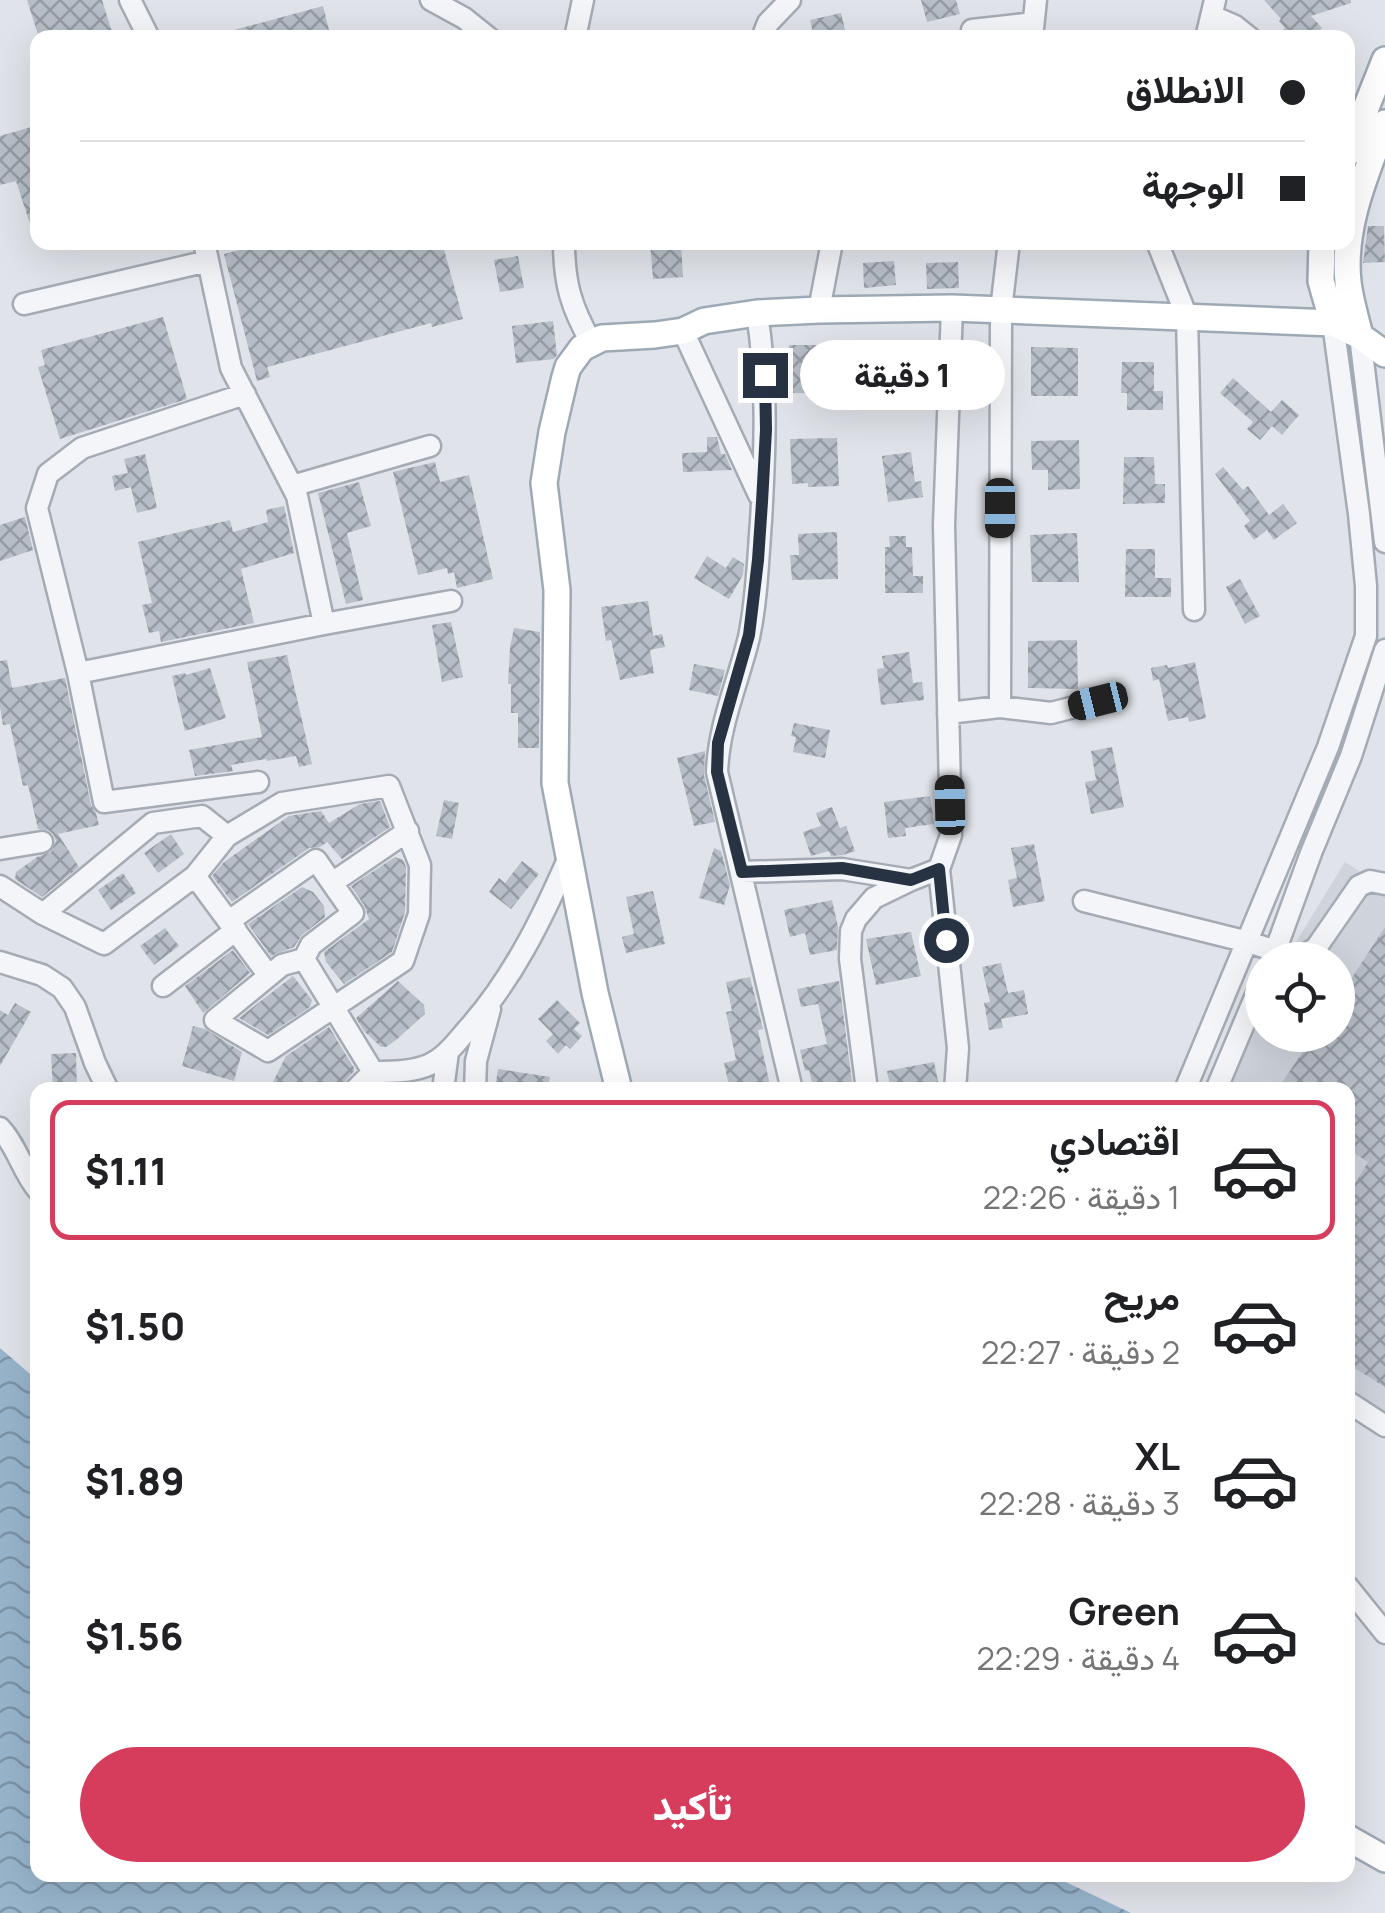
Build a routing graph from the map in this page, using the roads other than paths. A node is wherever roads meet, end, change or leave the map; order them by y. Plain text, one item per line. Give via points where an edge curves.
1 (130, 0) edge
2 (431, 0) edge
3 (584, 0) edge
4 (790, 0) edge
5 (1036, 0) edge
6 (1214, 8) edge
7 (145, 30) edge
8 (479, 30) edge
9 (577, 30) edge
10 (765, 30) edge
11 (972, 30) dead end
12 (1032, 30) edge
13 (1240, 30) edge
14 (1385, 60) edge
15 (1385, 123) edge
16 (1355, 135) edge
17 (1355, 210) edge
18 (564, 250) edge
19 (830, 250) edge
20 (1008, 250) edge
21 (1160, 250) edge
22 (1322, 250) edge
23 (1349, 250) edge
24 (206, 252) edge
25 (24, 304) dead end
26 (952, 308) junction
27 (819, 310) junction
28 (1001, 310) junction
29 (757, 313) junction
30 (1187, 317) junction
31 (1332, 323) junction
32 (683, 331) junction
33 (1360, 336) junction
34 (591, 342) junction
35 (1385, 354) edge
36 (244, 394) junction
37 (430, 446) dead end
38 (292, 486) junction
39 (762, 502) junction
40 (1385, 542) edge
41 (451, 601) dead end
42 (1194, 610) dead end
43 (324, 624) junction
44 (1385, 650) edge
45 (78, 674) junction
46 (1098, 701) dead end
47 (1000, 707) junction
48 (948, 713) junction
49 (258, 782) dead end
50 (408, 831) junction
51 (227, 836) junction
52 (42, 842) dead end
53 (0, 849) edge
54 (569, 857) junction
55 (939, 869) junction
56 (742, 872) junction
57 (195, 876) junction
58 (1382, 878) edge
59 (911, 880) junction
60 (332, 883) junction
61 (0, 886) edge
62 (1084, 901) dead end
63 (43, 914) junction
64 (233, 925) junction
65 (1248, 942) joint
66 (1279, 942) edge
67 (1320, 942) edge
68 (1245, 949) edge
69 (304, 959) junction
70 (0, 962) edge
71 (269, 976) junction
72 (163, 986) dead end
73 (492, 1003) junction
74 (334, 1006) junction
75 (1216, 1017) junction
76 (1245, 1022) edge
77 (1243, 1027) junction
78 (448, 1052) junction
79 (373, 1072) junction
80 (104, 1082) edge
81 (363, 1082) edge
82 (444, 1082) edge
83 (475, 1082) edge
84 (617, 1082) edge
85 (790, 1082) edge
86 (866, 1082) edge
87 (956, 1082) edge
88 (1188, 1082) edge
89 (1219, 1082) edge
90 (0, 1128) edge
91 (30, 1180) edge
92 (1355, 1407) edge
93 (1385, 1426) edge
94 (1355, 1595) edge
95 (1385, 1633) edge
96 (1355, 1842) edge
97 (1385, 1859) edge

1 - 7 street
2 - 8 street
3 - 9 street
4 - 10 street
5 - 12 street
6 - 13 street
11 - 12 street
14 - 16 main road
15 - 17 main road
18 - 34 street via 570,300
19 - 27 street
20 - 28 street
21 - 30 street
22 - 31 main road via 1321,281
23 - 33 main road
24 - 25 street
24 - 36 street via 231,368
26 - 27 main road
26 - 28 main road
26 - 48 street via 944,526
27 - 29 main road
28 - 30 main road
28 - 47 street
29 - 32 main road via 704,320
29 - 39 street via 766,402
30 - 31 main road
30 - 42 street
31 - 33 main road
31 - 65 street via 1359,514 1366,636
32 - 34 main road
32 - 39 street
33 - 35 main road
33 - 40 street
34 - 54 main road via 568,366 544,483 556,590 555,783
36 - 38 street
36 - 45 street via 82,448 48,474 38,508
37 - 38 street
38 - 43 street
39 - 56 street via 749,635 718,743 717,772
41 - 43 street
43 - 45 street
44 - 66 street
45 - 49 street via 104,802
46 - 47 street via 1051,713
47 - 48 street
48 - 55 street via 951,835
50 - 51 street via 388,786 282,803
50 - 60 street
50 - 74 street via 420,865 419,914 403,961
51 - 57 street
51 - 63 street via 202,816 152,823
52 - 53 street
54 - 73 street via 542,919
54 - 84 main road
55 - 59 street
55 - 87 street via 958,1048
56 - 59 street via 842,868
56 - 85 street
57 - 63 street via 104,944
57 - 64 street
58 - 67 street via 1355,890
59 - 86 street via 874,898 851,932
60 - 64 street via 316,860
60 - 69 street via 353,913 311,945
61 - 63 street
62 - 65 street
64 - 71 street
64 - 72 street
68 - 75 street
69 - 71 street
69 - 74 street
70 - 80 street via 62,988
71 - 74 street via 215,1020 268,1051
73 - 78 street
73 - 83 street
74 - 79 street
75 - 77 street
75 - 88 street
76 - 77 street
77 - 89 street
78 - 79 street via 428,1065
78 - 82 street
79 - 81 street
90 - 91 street
92 - 93 street
94 - 95 street
96 - 97 main road

